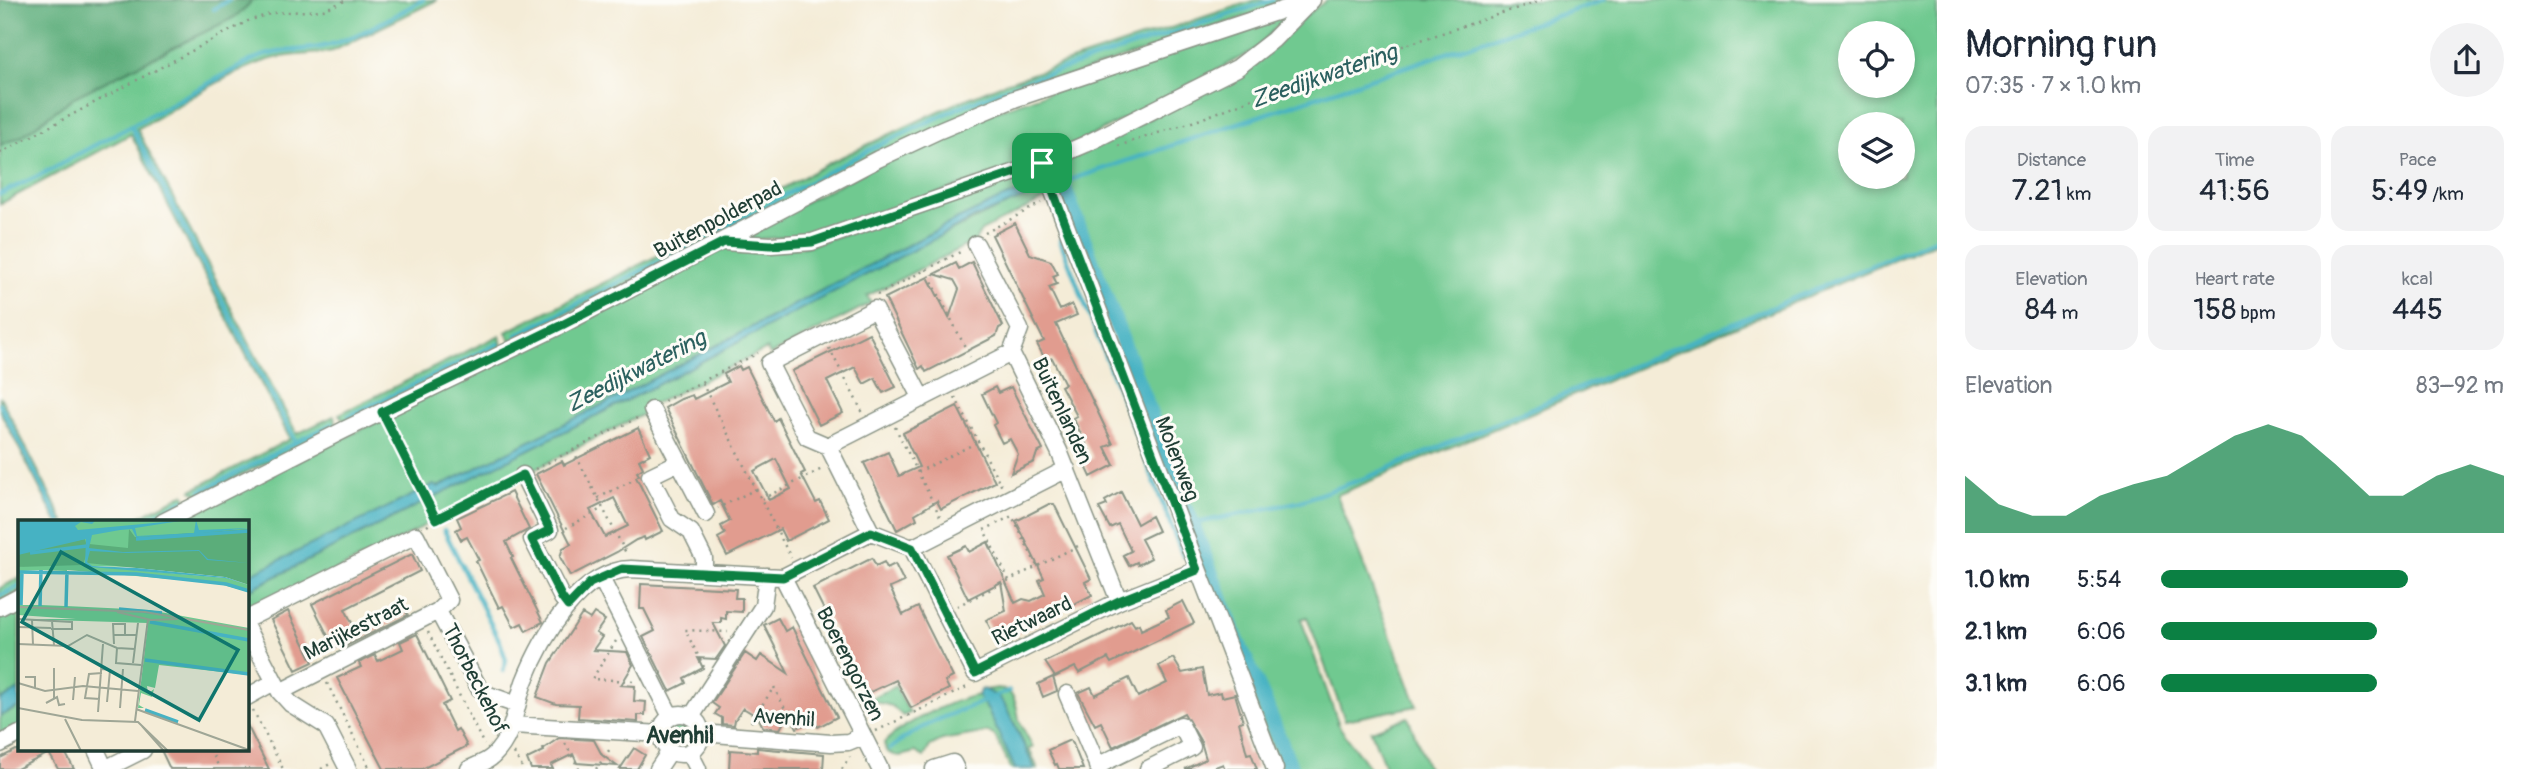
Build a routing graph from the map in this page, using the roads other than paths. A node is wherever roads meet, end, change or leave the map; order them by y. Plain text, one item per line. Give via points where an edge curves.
1 (1312, 0) edge
2 (1042, 163) junction
3 (724, 242) junction
4 (975, 244) road end
5 (1011, 353) junction
6 (922, 399) junction
7 (652, 410) road end
8 (828, 446) junction
9 (679, 462) junction
10 (1067, 470) junction
11 (523, 475) road end
12 (706, 514) road end
13 (167, 520) edge
14 (871, 532) junction
15 (912, 548) junction
16 (1197, 570) junction
17 (704, 573) junction
18 (790, 574) junction
19 (766, 576) junction
20 (601, 578) junction
21 (18, 598) edge
22 (1119, 601) junction
23 (444, 606) junction
24 (568, 606) junction
25 (0, 607) edge
26 (248, 619) edge
27 (248, 630) edge
28 (277, 687) junction
29 (1066, 694) dead end
30 (250, 703) edge
31 (517, 705) junction
32 (671, 717) junction
33 (691, 717) junction
34 (513, 725) junction
35 (701, 733) junction
36 (661, 734) junction
37 (18, 735) edge
38 (863, 736) junction
39 (0, 744) edge
40 (670, 751) junction
41 (97, 752) edge
42 (139, 752) edge
43 (690, 753) junction
44 (495, 763) edge
45 (1098, 767) edge
46 (105, 769) edge
47 (348, 769) edge
48 (469, 769) edge
49 (658, 769) edge
50 (698, 769) edge
51 (880, 769) edge
52 (934, 769) edge
53 (956, 769) edge
54 (1148, 769) edge
55 (1275, 769) edge

1 - 2 street via 1237,68
1 - 3 street, Buitenpolderpad via 998,105 878,159
2 - 3 street via 812,242
2 - 16 street, Molenweg
3 - 13 street, Buitenpolderpad
4 - 5 street, Buitenlanden via 1020,329
5 - 6 street
5 - 10 street, Buitenlanden
6 - 8 street
6 - 8 street via 875,309 769,363 807,437
7 - 9 street
8 - 14 street
9 - 12 street
9 - 17 street via 650,476 672,519 691,532 704,558
10 - 15 street
10 - 22 street, Buitenlanden
11 - 24 street via 550,530 532,539
14 - 15 street
14 - 18 street
15 - 22 street, Rietwaard via 975,673
16 - 22 street, Rietwaard
16 - 55 street, Molenweg
17 - 19 street
17 - 20 street via 634,569 617,570
18 - 19 street
18 - 38 street, Boerengorzen
19 - 33 street via 763,606
20 - 24 street
20 - 32 street
21 - 25 street
23 - 26 street, Thorbeckehof via 416,535
23 - 28 street, Marijkestraat via 321,671
23 - 31 street, Thorbeckehof via 479,688
24 - 31 street via 537,654
27 - 28 street
28 - 30 street, Marijkestraat
28 - 47 street via 291,704 324,723
29 - 45 street
31 - 34 street
32 - 33 street
32 - 36 street
33 - 35 street
34 - 36 street
34 - 44 street
35 - 38 street, Avenhil via 840,743
35 - 43 street
36 - 40 street
37 - 39 street
38 - 51 street, Boerengorzen
40 - 43 street
40 - 49 street
41 - 46 street
42 - 46 street
43 - 50 street
44 - 48 street
45 - 54 street via 1181,725 1192,747
52 - 53 street via 953,763

